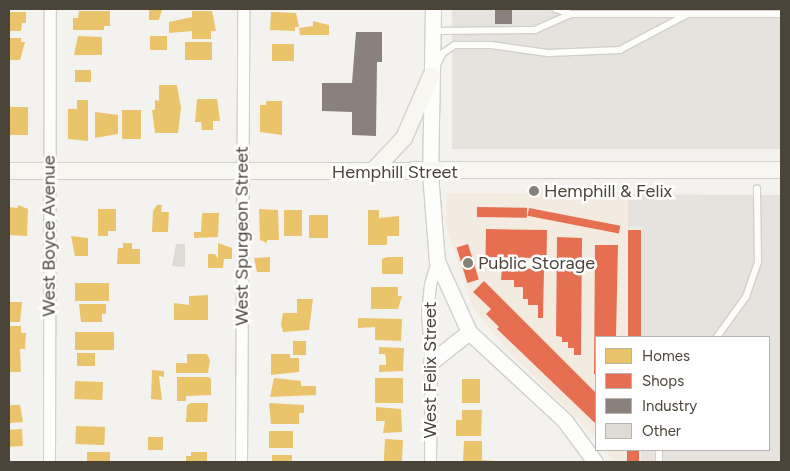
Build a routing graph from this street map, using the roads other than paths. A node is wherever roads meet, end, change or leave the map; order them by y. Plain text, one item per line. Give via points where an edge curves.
1 (50, 9) edge
2 (243, 9) edge
3 (432, 9) edge
4 (556, 9) edge
5 (571, 14) junction
6 (781, 14) edge
7 (686, 15) junction
8 (432, 31) junction
9 (431, 76) junction
10 (781, 170) edge
11 (9, 171) edge
12 (50, 171) junction
13 (243, 172) junction
14 (372, 172) junction
15 (430, 172) junction
16 (757, 188) dead end
17 (437, 261) junction
18 (468, 332) junction
19 (718, 336) edge
20 (431, 362) junction
21 (49, 462) edge
22 (241, 462) edge
23 (430, 462) edge
24 (595, 462) edge

1 - 12 street, West Boyce Avenue
2 - 13 street, West Spurgeon Street
3 - 8 street, West Felix Street
4 - 5 lane
5 - 7 lane
5 - 8 lane via 535,30
6 - 7 lane
7 - 9 lane via 620,50 549,53 491,45 454,45 443,53
8 - 9 street, West Felix Street
9 - 14 main road via 404,138
9 - 15 street, West Felix Street
10 - 15 main road, Hemphill Street
11 - 12 main road, Hemphill Street
12 - 13 main road, Hemphill Street
12 - 21 street, West Boyce Avenue
13 - 14 main road, Hemphill Street
13 - 22 street, West Spurgeon Street
14 - 15 main road, Hemphill Street
15 - 17 street, West Felix Street
16 - 19 lane via 758,262 746,297
17 - 18 street
17 - 20 street, West Felix Street via 430,284 427,314
18 - 20 street
18 - 24 street via 565,421
20 - 23 street, West Felix Street

